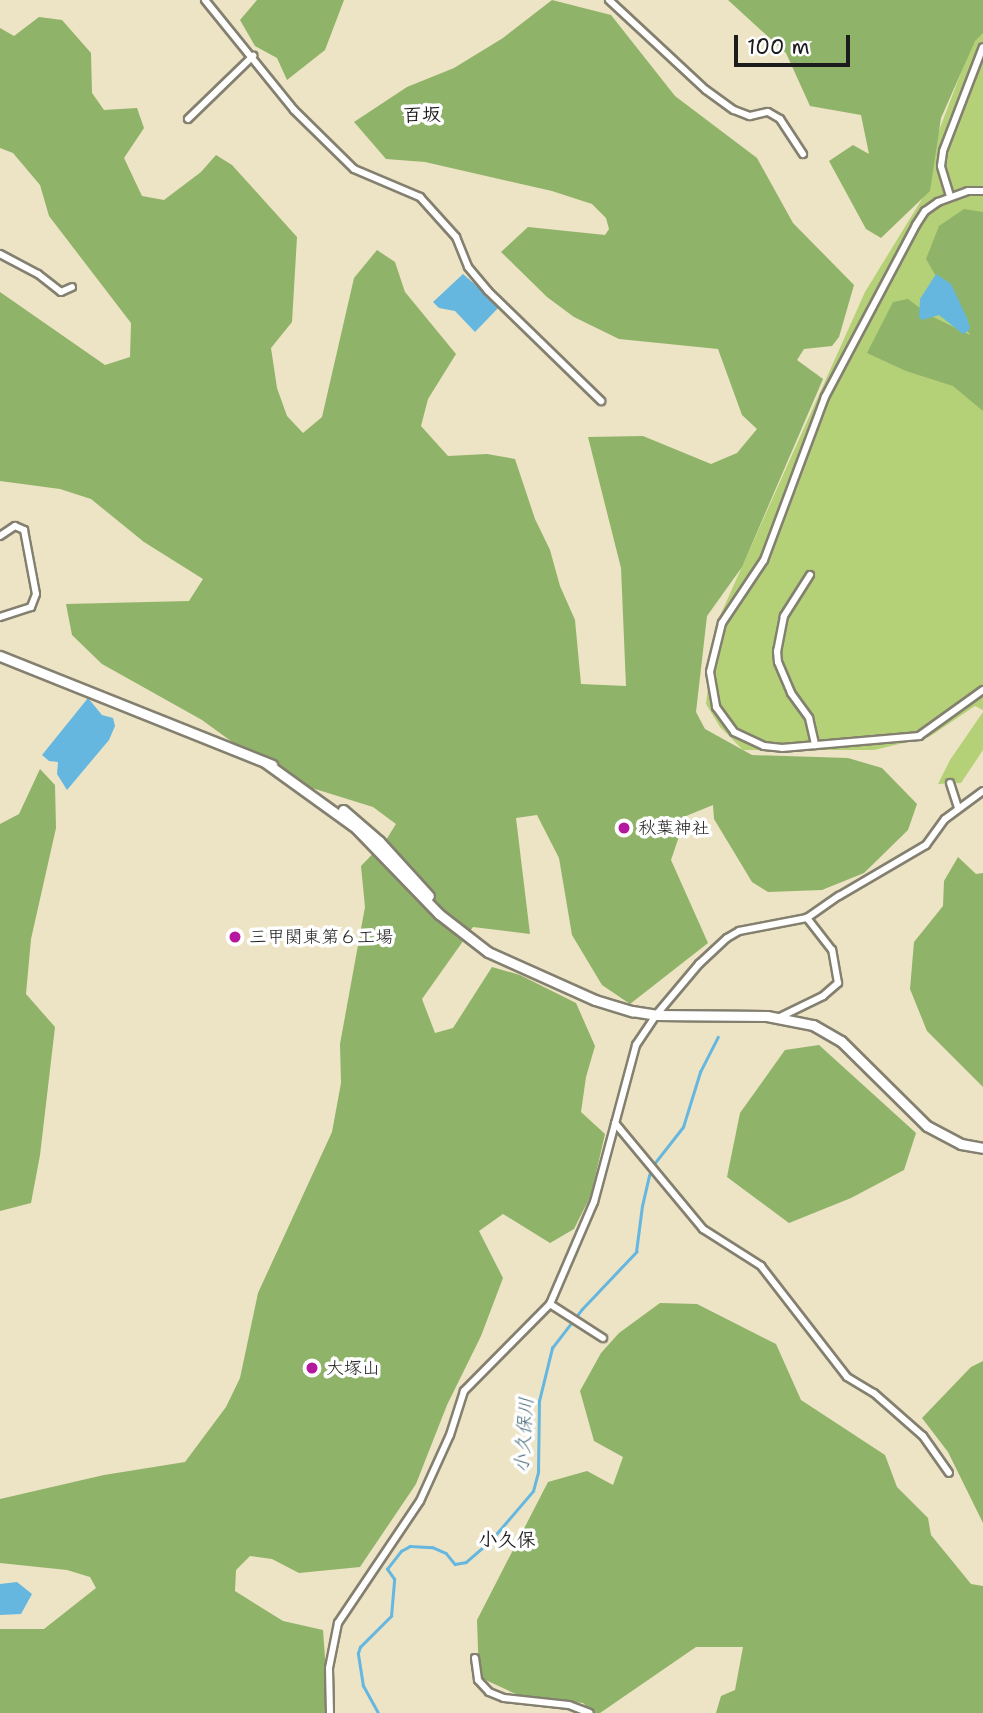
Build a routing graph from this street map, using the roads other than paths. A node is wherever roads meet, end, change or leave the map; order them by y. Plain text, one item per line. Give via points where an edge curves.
1 (205, 0) edge
2 (609, 0) edge
3 (983, 47) edge
4 (253, 56) junction
5 (188, 119) dead end
6 (803, 154) dead end
7 (983, 191) edge
8 (950, 196) junction
9 (0, 254) edge
10 (72, 287) dead end
11 (601, 401) dead end
12 (0, 536) edge
13 (810, 575) dead end
14 (0, 617) edge
15 (0, 656) edge
16 (983, 690) edge
17 (814, 745) junction
18 (950, 783) dead end
19 (983, 790) edge
20 (958, 808) junction
21 (807, 918) junction
22 (656, 1015) junction
23 (780, 1017) junction
24 (615, 1123) junction
25 (983, 1148) edge
26 (550, 1304) junction
27 (603, 1338) dead end
28 (949, 1473) dead end
29 (475, 1658) dead end
30 (330, 1713) edge
31 (590, 1713) edge

1 - 4 street
2 - 6 street via 734,110 750,116 768,112 780,119
3 - 8 street via 943,150 941,166
4 - 5 street
4 - 11 street via 294,110 354,169 420,197 456,237 468,267 488,291
7 - 8 street
8 - 17 street via 925,211 916,225 825,397 764,560 729,610 718,638 710,672 713,692 716,706 734,732 764,746
9 - 10 street via 61,292
12 - 14 street via 15,526 24,530 36,594 31,607
13 - 17 street via 784,616 777,651 792,693 809,718
15 - 22 street via 218,741 293,776 361,824 471,940 498,957 595,1000
16 - 17 street via 919,736
18 - 20 street
19 - 20 street
20 - 21 street via 926,845
21 - 22 street via 749,928 727,938
21 - 23 street via 832,950 838,983 823,996
22 - 23 street
22 - 24 street via 636,1045
23 - 25 street via 834,1036 927,1126 961,1144
24 - 26 street via 594,1202
24 - 28 street via 703,1228 761,1266 847,1377 874,1393 923,1436
26 - 27 street
26 - 30 street via 464,1391 420,1501 338,1623 329,1668
29 - 31 street via 478,1680 489,1692 504,1698 569,1705

